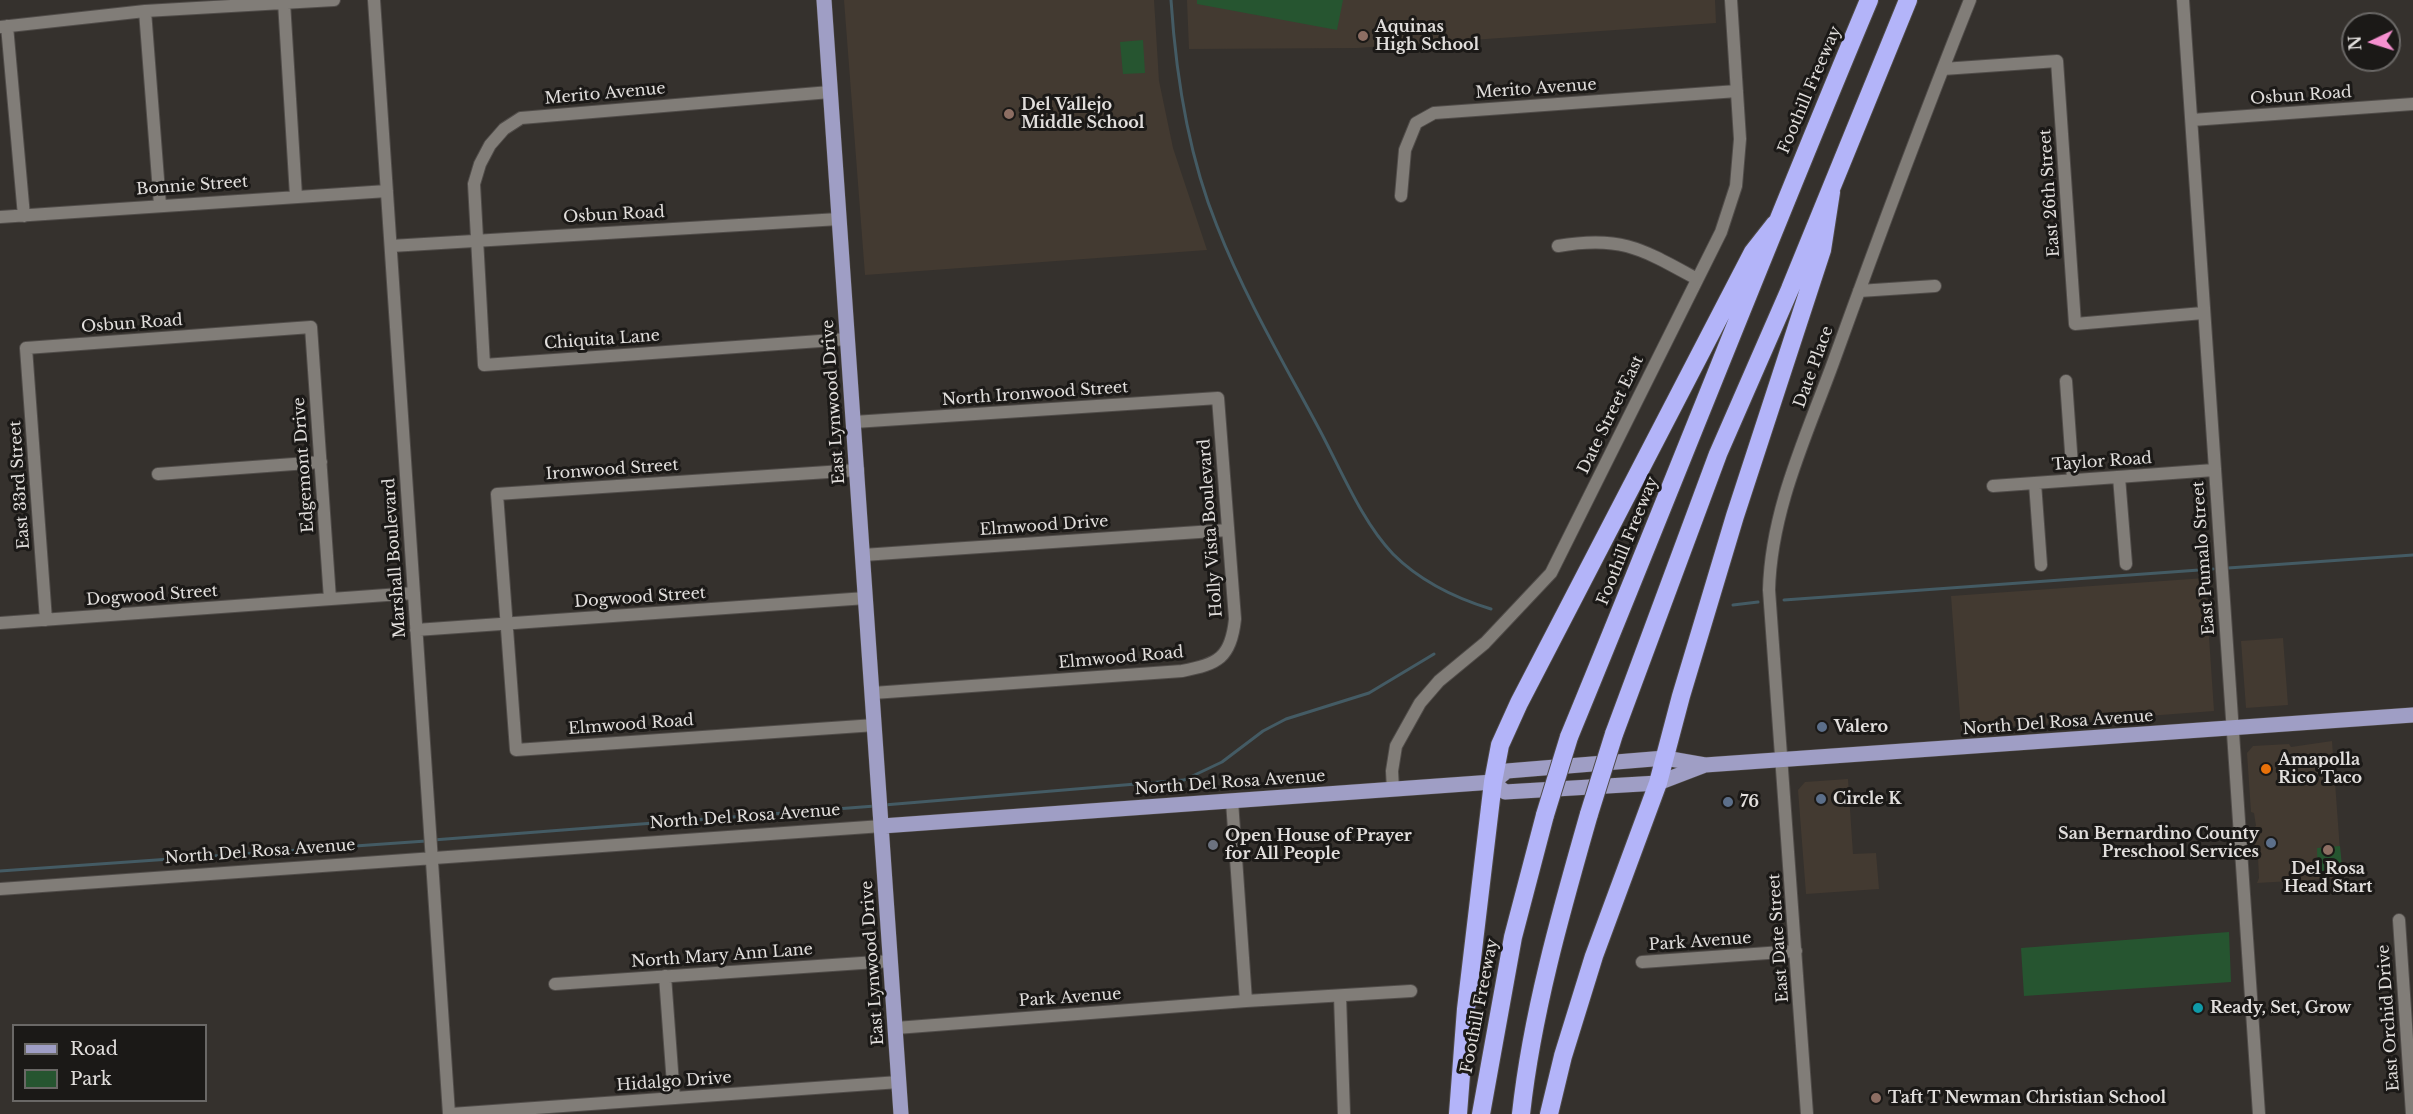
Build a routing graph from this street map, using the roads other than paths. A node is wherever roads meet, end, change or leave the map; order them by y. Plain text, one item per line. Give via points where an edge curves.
1 (334, 0) edge
2 (374, 0) edge
3 (824, 0) edge
4 (1731, 0) edge
5 (1869, 0) edge
6 (1908, 0) edge
7 (1970, 0) edge
8 (2183, 0) edge
9 (284, 2) junction
10 (145, 11) junction
11 (3, 27) edge
12 (1943, 69) junction
13 (1737, 91) junction
14 (830, 92) junction
15 (2413, 104) edge
16 (2192, 120) junction
17 (387, 191) junction
18 (1831, 192) junction
19 (296, 196) junction
20 (1401, 196) dead end
21 (160, 205) junction
22 (24, 216) junction
23 (0, 217) edge
24 (839, 219) junction
25 (1774, 224) junction
26 (476, 239) junction
27 (391, 246) junction
28 (1558, 246) dead end
29 (1697, 279) junction
30 (1935, 286) dead end
31 (1859, 291) junction
32 (2203, 313) junction
33 (311, 327) joint
34 (848, 339) junction
35 (27, 348) joint
36 (2066, 381) dead end
37 (1218, 398) joint
38 (854, 422) junction
39 (321, 462) junction
40 (858, 470) junction
41 (2214, 470) junction
42 (158, 474) dead end
43 (2119, 477) junction
44 (2073, 480) junction
45 (2035, 483) junction
46 (1993, 486) dead end
47 (1228, 530) junction
48 (863, 555) junction
49 (2126, 564) dead end
50 (2041, 565) dead end
51 (414, 593) junction
52 (866, 598) junction
53 (330, 599) junction
54 (46, 620) junction
55 (0, 623) edge
56 (508, 624) junction
57 (416, 630) junction
58 (1224, 654) joint
59 (873, 693) junction
60 (2413, 715) edge
61 (875, 725) junction
62 (2233, 728) junction
63 (1665, 758) junction
64 (1783, 760) junction
65 (1705, 765) junction
66 (1493, 782) junction
67 (1658, 783) junction
68 (1393, 790) junction
69 (1232, 801) junction
70 (882, 826) junction
71 (430, 846) junction
72 (0, 889) edge
73 (2399, 920) dead end
74 (1796, 951) junction
75 (891, 961) junction
76 (1642, 962) dead end
77 (665, 976) junction
78 (555, 984) dead end
79 (1412, 991) dead end
80 (1340, 996) junction
81 (1246, 1001) junction
82 (896, 1028) junction
83 (899, 1082) junction
84 (674, 1098) junction
85 (598, 1109) edge
86 (450, 1114) edge
87 (902, 1114) edge
88 (1344, 1114) edge
89 (1458, 1114) edge
90 (1480, 1114) edge
91 (1521, 1114) edge
92 (1549, 1114) edge
93 (1807, 1114) edge
94 (2259, 1114) edge
95 (2412, 1114) edge

1 - 9 street
2 - 17 street, Marshall Boulevard
3 - 14 main road, East Lynwood Drive
4 - 13 street, Date Street East
5 - 25 highway, Foothill Freeway
6 - 18 highway
7 - 12 street, Date Place
8 - 16 street, East Pumalo Street
9 - 10 street
9 - 19 street
10 - 11 street
10 - 21 street
11 - 22 street
12 - 31 street, Date Place
12 - 32 street, East 26th Street via 2057,61 2075,324
13 - 20 street, Merito Avenue via 1434,113 1416,123 1404,150
13 - 29 street, Date Street East via 1740,139 1736,186 1720,232
14 - 24 main road, East Lynwood Drive
14 - 26 street, Merito Avenue via 522,118 504,129 480,164 474,184
15 - 16 street, Osbun Road
16 - 32 street, East Pumalo Street
17 - 19 street, Bonnie Street
17 - 27 street, Marshall Boulevard
18 - 63 highway via 1822,250 1735,516
18 - 91 highway, bridge via 1718,454 1614,734 1564,899
19 - 21 street, Bonnie Street
21 - 22 street, Bonnie Street
22 - 23 street, Bonnie Street
24 - 26 street, Osbun Road
24 - 34 main road, East Lynwood Drive
25 - 66 highway via 1748,262 1519,702 1500,745
25 - 90 highway, Foothill Freeway, bridge via 1569,737 1545,815 1500,1000
26 - 27 street, Osbun Road
26 - 34 street, Chiquita Lane via 484,365
27 - 51 street, Marshall Boulevard
28 - 29 street via 1586,241 1627,245 1643,249
29 - 68 street, Date Street East via 1551,573 1485,643 1439,681 1420,703 1396,746
30 - 31 street
31 - 64 street, Date Place via 1779,512 1770,560
32 - 41 street, East Pumalo Street
33 - 35 street, Osbun Road
33 - 39 street, Edgemont Drive
34 - 38 main road, East Lynwood Drive
35 - 54 street, East 33rd Street
36 - 44 street
37 - 38 street, North Ironwood Street
37 - 47 street, Holly Vista Boulevard
38 - 40 main road, East Lynwood Drive
39 - 42 street
39 - 53 street, Edgemont Drive
40 - 48 main road, East Lynwood Drive
40 - 56 street, Ironwood Street via 497,494
41 - 43 street, Taylor Road
41 - 62 street, East Pumalo Street
43 - 44 street, Taylor Road
43 - 49 street
44 - 45 street, Taylor Road
45 - 46 street, Taylor Road
45 - 50 street
47 - 48 street, Elmwood Drive
47 - 58 street, Holly Vista Boulevard via 1235,619 1233,639
48 - 52 main road, East Lynwood Drive
51 - 53 street, Dogwood Street
51 - 57 street, Marshall Boulevard
52 - 56 street, Dogwood Street
52 - 59 main road, East Lynwood Drive
53 - 54 street, Dogwood Street
54 - 55 street, Dogwood Street
56 - 57 street, Dogwood Street
56 - 61 street, Elmwood Road via 516,750
57 - 71 street, Marshall Boulevard
58 - 59 street, Elmwood Road via 1204,667 1182,671
59 - 61 main road, East Lynwood Drive
60 - 62 main road, North Del Rosa Avenue
61 - 70 main road, East Lynwood Drive
62 - 64 main road, North Del Rosa Avenue
62 - 94 street, East Pumalo Street
63 - 65 main road, North Del Rosa Avenue
63 - 66 main road, North Del Rosa Avenue via 1507,771
63 - 67 highway
64 - 65 main road, North Del Rosa Avenue
64 - 74 street, East Date Street
65 - 67 main road, North Del Rosa Avenue
66 - 67 main road, North Del Rosa Avenue via 1505,792
66 - 68 main road, North Del Rosa Avenue
66 - 89 highway via 1466,1009
67 - 92 highway via 1594,956
68 - 69 main road, North Del Rosa Avenue
69 - 70 main road, North Del Rosa Avenue
69 - 81 street
70 - 71 street, North Del Rosa Avenue
70 - 75 main road, East Lynwood Drive
71 - 72 street, North Del Rosa Avenue
71 - 86 street, Marshall Boulevard
73 - 95 street, East Orchid Drive
74 - 76 street, Park Avenue
74 - 93 street, East Date Street
75 - 77 street, North Mary Ann Lane
75 - 82 main road, East Lynwood Drive
77 - 78 street, North Mary Ann Lane
77 - 84 street
79 - 80 street, Park Avenue
80 - 81 street, Park Avenue
80 - 88 street
81 - 82 street, Park Avenue
82 - 83 main road, East Lynwood Drive
83 - 84 street, Hidalgo Drive
83 - 87 main road, East Lynwood Drive
84 - 85 street, Hidalgo Drive
85 - 86 street, Hidalgo Drive

